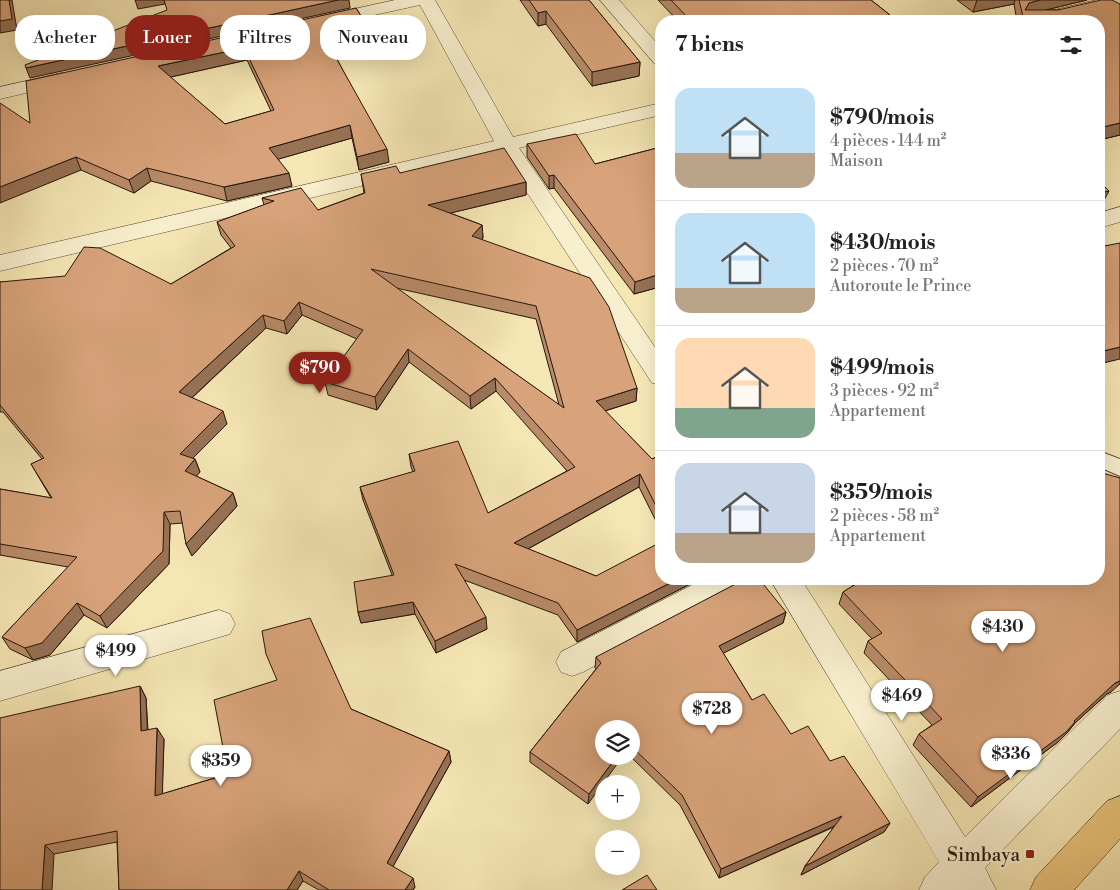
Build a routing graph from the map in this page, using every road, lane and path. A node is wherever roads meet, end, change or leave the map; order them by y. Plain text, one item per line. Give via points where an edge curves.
1 (418, 0) edge
2 (426, 0) edge
3 (609, 0) edge
4 (1120, 0) edge
5 (1056, 15) edge
6 (310, 24) edge
7 (655, 52) edge
8 (78, 76) edge
9 (0, 93) edge
10 (655, 110) edge
11 (507, 146) junction
12 (1120, 214) edge
13 (1105, 219) edge
14 (0, 263) edge
15 (655, 353) edge
16 (1105, 462) edge
17 (1120, 468) edge
18 (720, 585) edge
19 (789, 585) edge
20 (220, 624) dead end
21 (572, 662) dead end
22 (0, 686) edge
23 (1120, 706) edge
24 (1120, 813) edge
25 (969, 878) edge
26 (938, 890) edge
27 (1049, 890) edge

1 - 6 street
2 - 11 street
3 - 7 street
4 - 5 street
8 - 9 street
10 - 11 street
11 - 14 street
11 - 15 street
12 - 13 street
16 - 17 lane
18 - 21 street
19 - 25 street
20 - 22 street
23 - 25 street
24 - 27 main road
25 - 26 street

